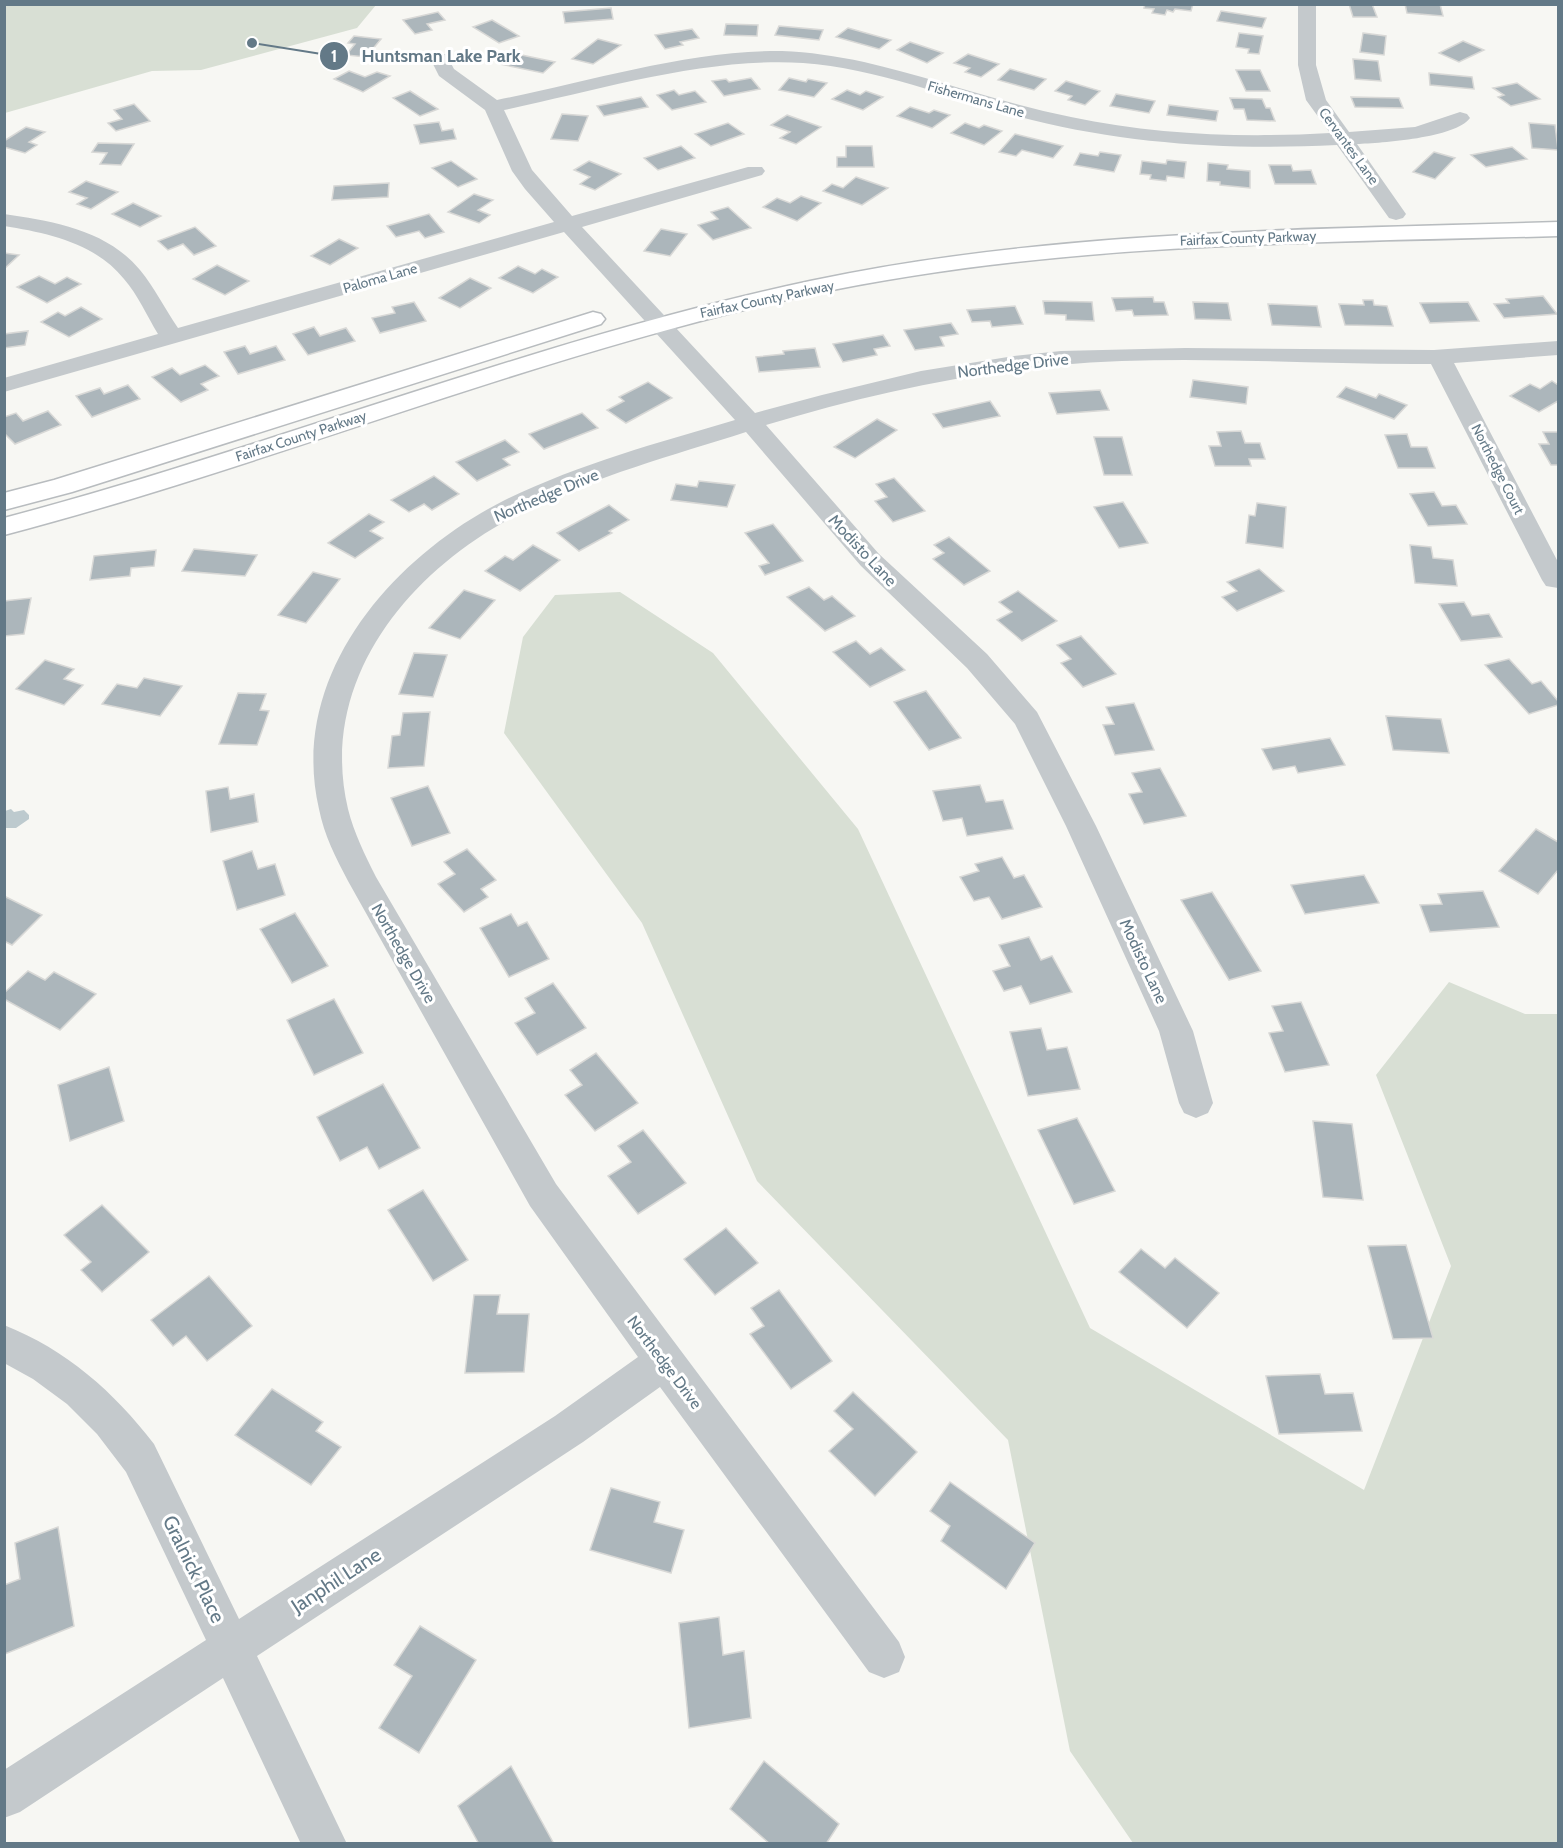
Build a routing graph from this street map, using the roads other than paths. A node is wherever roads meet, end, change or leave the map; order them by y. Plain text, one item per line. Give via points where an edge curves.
1 (1307, 4) edge
2 (439, 58) dead end
3 (494, 107) junction
4 (1460, 118) dead end
5 (1344, 139) junction
6 (755, 171) dead end
7 (1497, 210) dead end
8 (1396, 214) junction
9 (4, 220) edge
10 (567, 225) junction
11 (1558, 229) edge
12 (778, 273) dead end
13 (639, 311) junction
14 (171, 336) junction
15 (1558, 348) edge
16 (1440, 359) junction
17 (4, 385) edge
18 (750, 422) junction
19 (4, 502) edge
20 (4, 527) edge
21 (1556, 580) dead end
22 (1196, 1103) dead end
23 (4, 1343) edge
24 (664, 1361) junction
25 (232, 1648) junction
26 (884, 1657) dead end
27 (4, 1796) edge
28 (325, 1844) edge

1 - 5 street, Cervantes Lane via 1311,89
2 - 3 street via 446,72
3 - 5 street, Fishermans Lane via 695,64 783,57 857,66 1035,115 1110,130 1228,141
3 - 10 street, Modisto Lane via 522,171
4 - 5 street, Fishermans Lane via 1430,130
5 - 8 street, Cervantes Lane
6 - 10 street, Paloma Lane
7 - 8 highway, Fairfax County Parkway
8 - 12 highway, Fairfax County Parkway via 1082,228 938,245
9 - 14 street via 62,231 107,252 132,274
10 - 13 street, Modisto Lane
10 - 14 street, Paloma Lane
11 - 13 highway, Fairfax County Parkway via 1208,239 1050,251
13 - 18 street, Modisto Lane
13 - 19 highway, Fairfax County Parkway via 488,350
13 - 20 highway, Fairfax County Parkway via 516,366 110,497
14 - 17 street, Paloma Lane
15 - 16 street, Northedge Drive
16 - 18 street, Northedge Drive via 1145,354 1059,358 893,383
16 - 21 street, Northedge Court
18 - 22 street, Modisto Lane via 870,560 977,661 1027,719 1077,816 1176,1031
18 - 24 street, Northedge Drive via 529,499 489,519 445,549 407,583 349,662 333,713 328,754 336,819 363,882 543,1194
23 - 25 street, Gralnick Place via 69,1380 116,1424 140,1458
24 - 25 street, Janphil Lane via 569,1429
24 - 26 street, Northedge Drive
25 - 27 street, Janphil Lane
25 - 28 street, Gralnick Place

